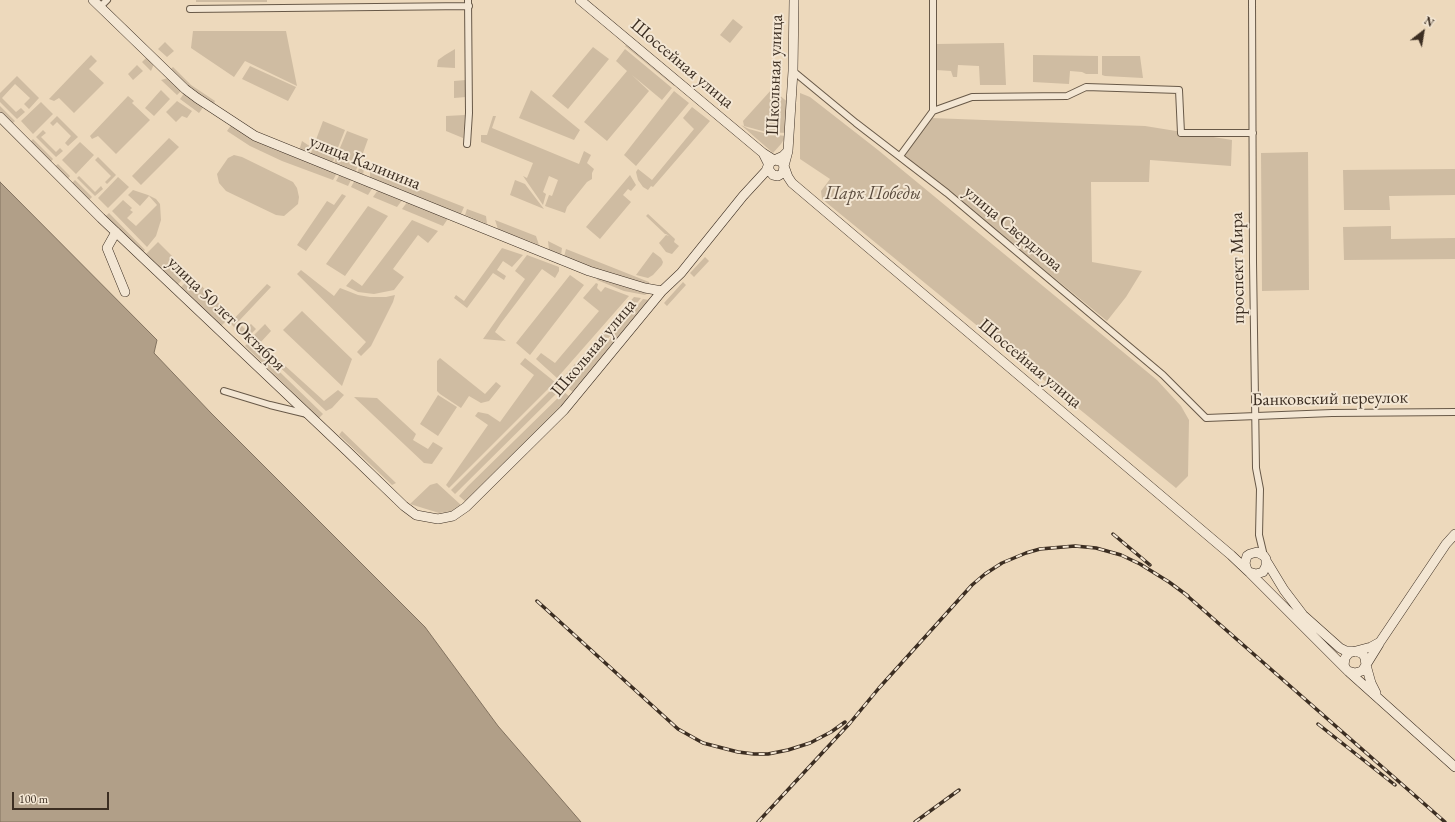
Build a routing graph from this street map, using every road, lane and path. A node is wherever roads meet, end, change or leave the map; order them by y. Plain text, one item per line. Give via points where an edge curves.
1 (93, 0) edge
2 (107, 0) edge
3 (580, 0) edge
4 (794, 0) edge
5 (933, 0) edge
6 (1252, 0) edge
7 (468, 3) edge
8 (100, 7) junction
9 (190, 9) dead end
10 (793, 71) junction
11 (933, 112) junction
12 (0, 117) edge
13 (1253, 133) junction
14 (467, 144) dead end
15 (788, 151) junction
16 (900, 156) junction
17 (771, 163) junction
18 (784, 166) junction
19 (775, 176) junction
20 (758, 180) junction
21 (792, 183) junction
22 (116, 232) junction
23 (662, 291) junction
24 (125, 292) dead end
25 (224, 391) dead end
26 (1455, 412) edge
27 (308, 414) junction
28 (1256, 415) junction
29 (1206, 418) joint
30 (438, 519) joint
31 (1455, 534) edge
32 (1259, 535) junction
33 (1250, 554) junction
34 (1231, 555) junction
35 (1265, 559) junction
36 (1248, 571) junction
37 (1380, 642) junction
38 (1354, 651) junction
39 (1366, 665) junction
40 (1347, 670) junction
41 (1382, 701) junction
42 (1455, 767) edge

1 - 8 main road, улица Калинина
2 - 8 street
3 - 17 main road, Шоссейная улица
4 - 10 main road, Школьная улица
5 - 11 street
6 - 13 street, проспект Мира
7 - 9 street
7 - 14 street
8 - 23 main road, улица Калинина via 185,89 256,136 589,271
10 - 15 main road, Школьная улица
10 - 16 street, улица Свердлова
11 - 13 street via 972,97 1067,96 1086,87 1179,90 1181,133
11 - 16 street
12 - 22 main road, улица 50 лет Октября
13 - 28 street, проспект Мира
15 - 17 main road
15 - 18 main road, Школьная улица
16 - 29 street, улица Свердлова via 1157,370
17 - 18 main road via 781,161
17 - 19 main road via 770,174
17 - 20 main road, Школьная улица
18 - 19 main road via 783,173
18 - 21 main road
19 - 20 main road
19 - 21 main road
20 - 23 main road, Школьная улица via 681,273
21 - 34 main road, Шоссейная улица
22 - 24 main road via 107,248
22 - 27 main road, улица 50 лет Октября
23 - 30 main road, Школьная улица via 564,410 466,507 453,516
25 - 27 street
26 - 28 street, Банковский переулок
27 - 30 main road, улица 50 лет Октября via 404,506 416,515
28 - 29 street, Банковский переулок
28 - 32 street, проспект Мира via 1256,468 1260,489
31 - 37 main road
32 - 33 street, проспект Мира
32 - 35 street, проспект Мира
33 - 34 main road
33 - 35 main road via 1257,552
33 - 36 main road via 1245,559
34 - 36 main road, Шоссейная улица
35 - 36 main road via 1266,566 1263,572 1256,574
35 - 38 main road via 1303,615 1340,648
36 - 40 main road, Шоссейная улица
37 - 38 main road
37 - 39 main road
38 - 39 main road via 1363,654
38 - 40 main road via 1345,658 1344,665
39 - 40 main road via 1359,673
39 - 41 main road, Шоссейная улица via 1371,683
40 - 41 main road, Шоссейная улица
41 - 42 main road, Шоссейная улица

